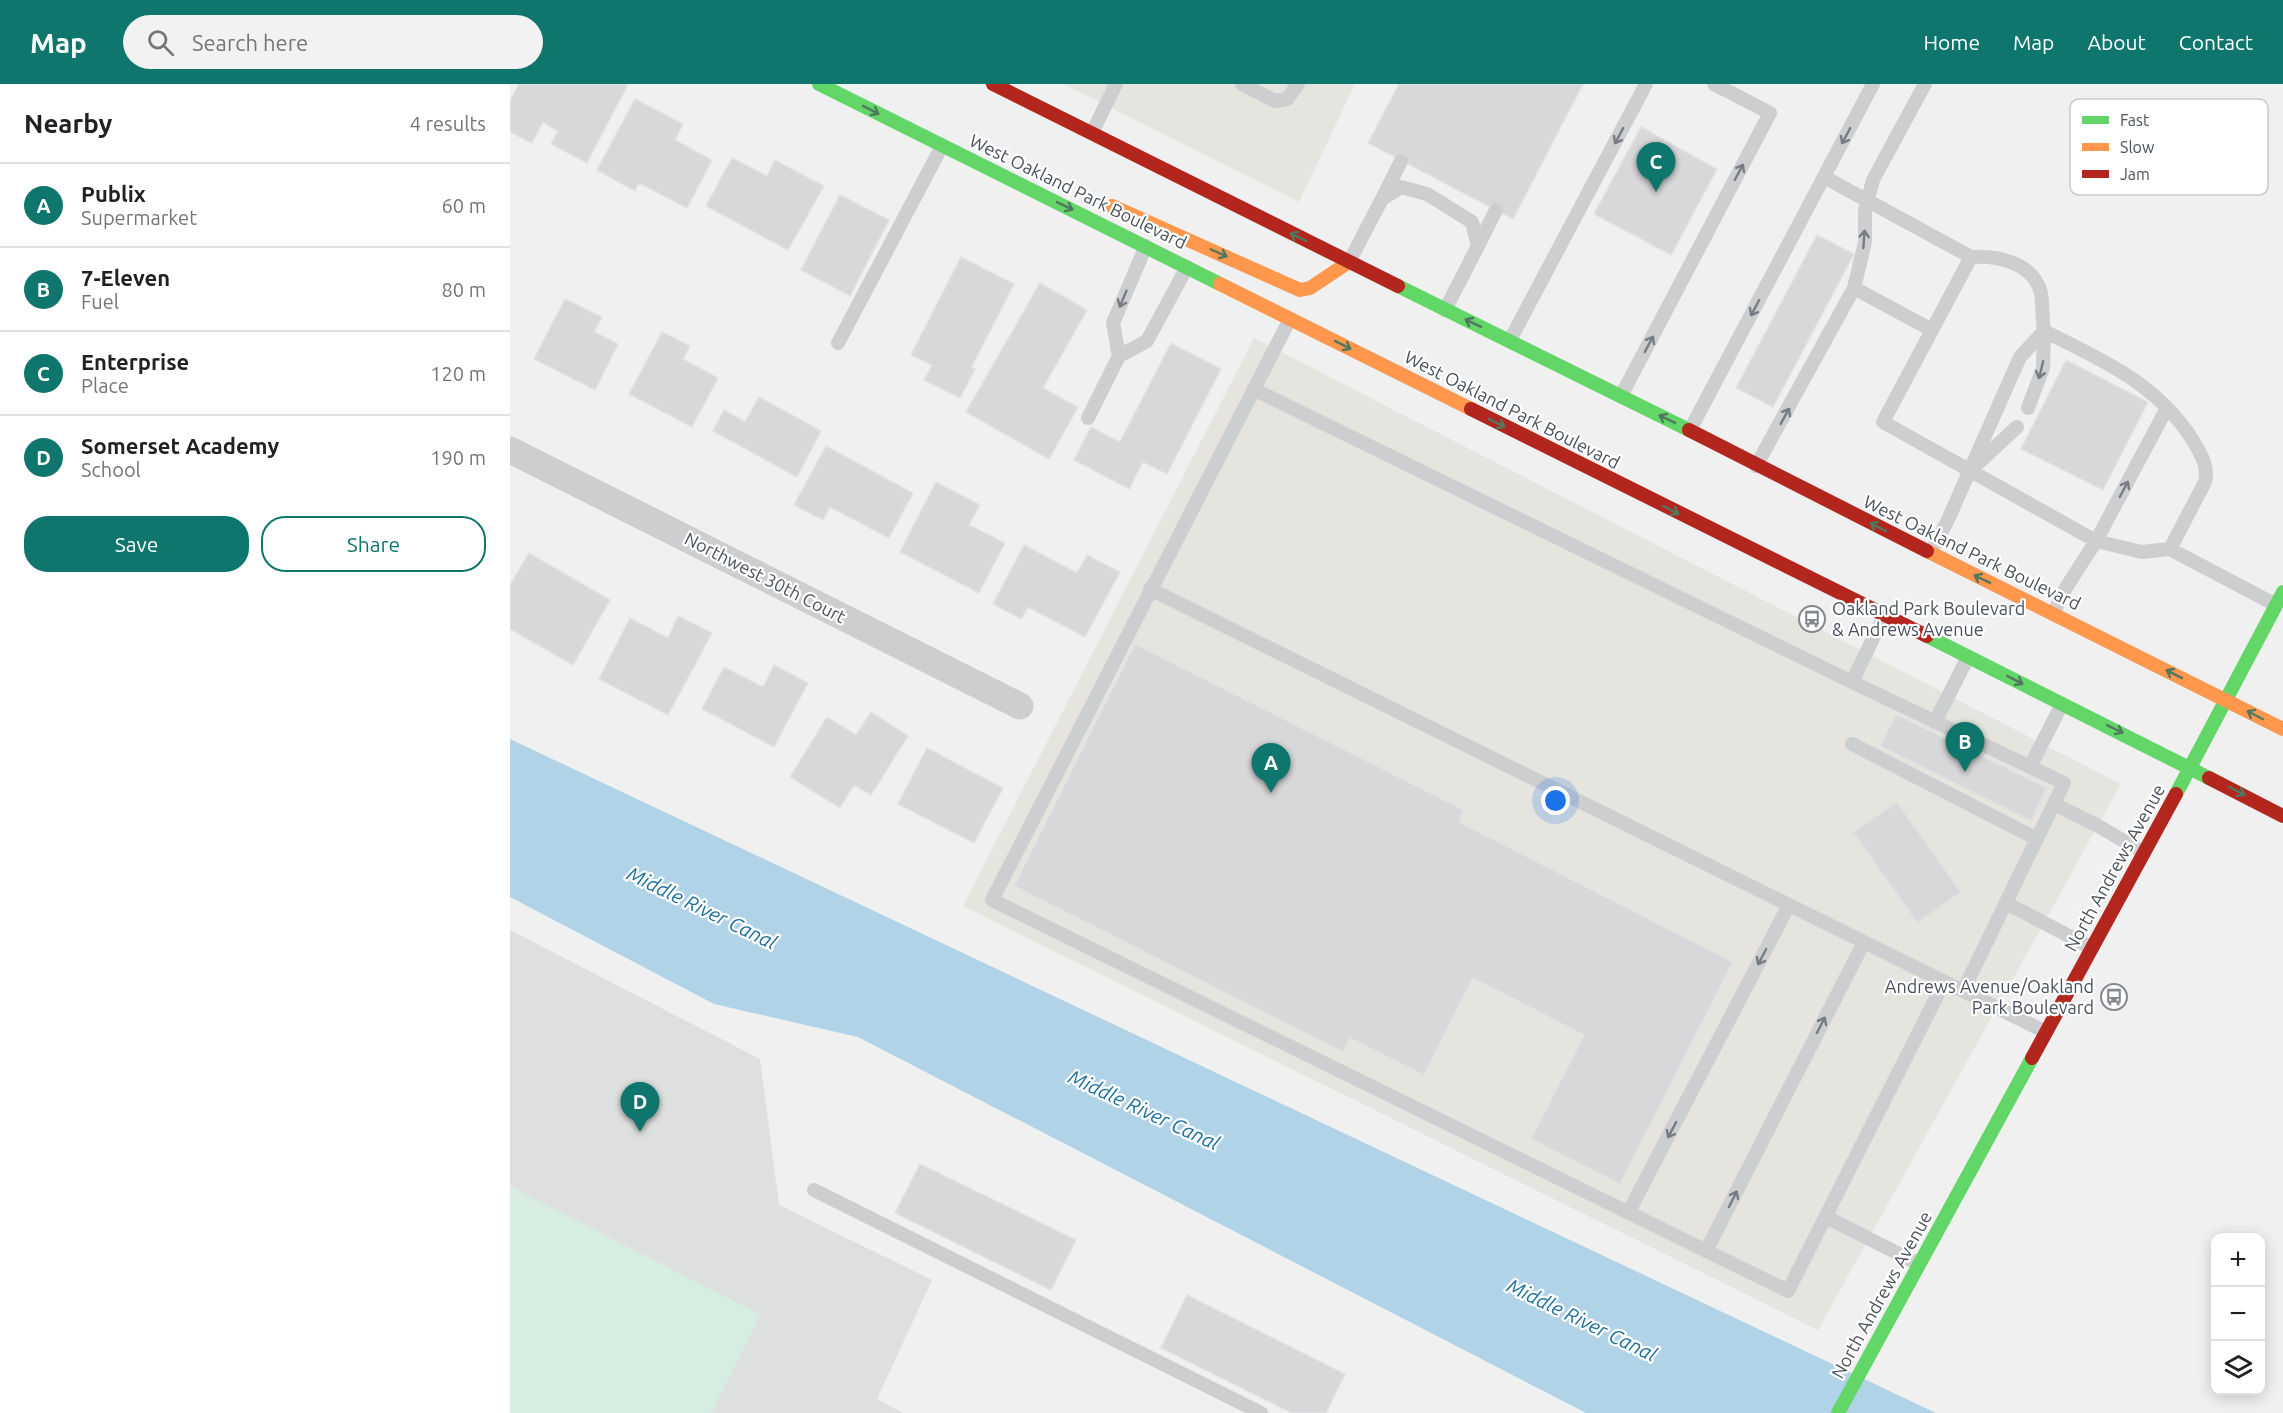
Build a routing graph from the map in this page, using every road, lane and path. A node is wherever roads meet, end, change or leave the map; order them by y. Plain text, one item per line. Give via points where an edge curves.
1 (819, 84) edge
2 (993, 84) edge
3 (1116, 84) edge
4 (1242, 84) edge
5 (1298, 84) edge
6 (1646, 84) edge
7 (1714, 84) edge
8 (1874, 84) edge
9 (1925, 84) edge
10 (1091, 134) junction
11 (942, 146) junction
12 (1401, 161) dead end
13 (987, 167) junction
14 (1824, 177) junction
15 (1065, 192) dead end
16 (1382, 199) junction
17 (1867, 201) junction
18 (1098, 202) dead end
19 (1496, 210) dead end
20 (1146, 246) junction
21 (1478, 246) junction
22 (1971, 257) junction
23 (1349, 262) junction
24 (1187, 267) junction
25 (1854, 288) junction
26 (1445, 310) junction
27 (1290, 319) junction
28 (1932, 330) junction
29 (2044, 331) junction
30 (1510, 340) junction
31 (838, 343) dead end
32 (1119, 356) junction
33 (1253, 389) junction
34 (1621, 396) junction
35 (2028, 408) dead end
36 (2167, 408) junction
37 (1088, 418) dead end
38 (2018, 427) dead end
39 (1690, 430) junction
40 (510, 450) edge
41 (1756, 466) junction
42 (1970, 470) junction
43 (2096, 541) junction
44 (2170, 549) junction
45 (1930, 553) junction
46 (1150, 589) junction
47 (2283, 592) edge
48 (2276, 604) junction
49 (2053, 614) junction
50 (1884, 616) junction
51 (1968, 657) junction
52 (1852, 682) junction
53 (2227, 700) junction
54 (2062, 704) junction
55 (1020, 706) dead end
56 (1929, 723) junction
57 (2283, 729) edge
58 (1852, 744) dead end
59 (2190, 767) junction
60 (2024, 769) junction
61 (2054, 804) junction
62 (2283, 816) edge
63 (2037, 839) junction
64 (2144, 853) junction
65 (2006, 903) junction
66 (1789, 905) junction
67 (1864, 942) junction
68 (2092, 948) junction
69 (1944, 982) junction
70 (1963, 991) junction
71 (2046, 1032) junction
72 (814, 1190) dead end
73 (1628, 1213) junction
74 (1826, 1217) junction
75 (1706, 1251) junction
76 (1918, 1264) junction
77 (1261, 1413) edge
78 (1838, 1413) edge

1 -> 11 main road, West Oakland Park Boulevard
2 - 10 main road, West Oakland Park Boulevard
3 - 10 lane
4 - 5 lane via 1275,101 1287,99
6 -> 30 lane
34 -> 7 lane via 1770,113
8 -> 14 lane
9 - 17 lane via 1873,180
23 -> 10 main road, West Oakland Park Boulevard
11 - 13 main road, West Oakland Park Boulevard
11 - 31 lane
12 - 16 lane
13 - 15 main road
13 -> 20 main road, West Oakland Park Boulevard
14 - 17 lane
14 -> 39 lane
16 - 21 lane via 1401,187 1427,194 1472,222
16 - 23 lane
17 - 22 lane
25 -> 17 lane via 1865,242
18 -> 23 main road via 1131,213 1300,290 1310,288
19 - 21 lane
20 - 24 main road, West Oakland Park Boulevard
20 -> 32 lane via 1113,323
21 - 26 lane
22 - 28 lane
22 - 29 lane via 1995,257 2025,270 2041,292
23 - 26 main road, West Oakland Park Boulevard
24 - 27 main road, West Oakland Park Boulevard
24 - 32 lane via 1147,341
25 - 28 lane
41 -> 25 lane
30 -> 26 main road, West Oakland Park Boulevard
27 - 33 lane
27 -> 50 main road, West Oakland Park Boulevard
28 - 42 lane via 1883,422
29 -> 35 lane via 2043,368
29 - 36 lane via 2120,369
29 - 42 lane via 2020,357
30 - 34 main road, West Oakland Park Boulevard
32 - 37 lane
33 - 46 lane
33 - 52 lane
39 -> 34 main road, West Oakland Park Boulevard
43 -> 36 lane
36 - 44 lane via 2202,456 2207,471
38 - 42 lane
39 - 41 main road, West Oakland Park Boulevard
40 - 55 street, Northwest 30th Court
45 -> 41 main road, West Oakland Park Boulevard
42 - 43 lane
42 - 45 lane
43 - 44 lane via 2142,552
43 - 49 lane
44 - 48 lane
49 -> 45 main road, West Oakland Park Boulevard
46 - 66 lane
46 - 73 lane via 992,900
47 - 48 main road, North Andrews Avenue
48 - 53 main road, North Andrews Avenue
53 -> 49 main road, West Oakland Park Boulevard
50 - 51 main road, West Oakland Park Boulevard
50 - 52 lane
51 -> 54 main road, West Oakland Park Boulevard
51 - 56 lane
52 - 56 lane
57 -> 53 main road, West Oakland Park Boulevard
53 - 59 main road, North Andrews Avenue
54 -> 59 main road, West Oakland Park Boulevard
54 - 60 lane
56 - 60 lane
58 - 63 lane via 1906,765 1971,798
59 -> 62 main road, West Oakland Park Boulevard
59 - 64 main road, North Andrews Avenue
60 - 61 lane via 2064,783
61 - 63 lane
61 - 64 lane
63 - 65 lane
64 - 68 main road, North Andrews Avenue
65 - 68 lane
65 - 70 lane
66 - 67 lane
66 -> 73 lane
67 - 69 lane
75 -> 67 lane
68 - 71 main road, North Andrews Avenue
69 - 70 lane
69 - 74 lane
70 - 71 lane
71 - 76 main road, North Andrews Avenue
72 - 77 lane
73 - 75 lane
74 - 75 lane via 1788,1291
74 - 76 lane
76 - 78 main road, North Andrews Avenue

